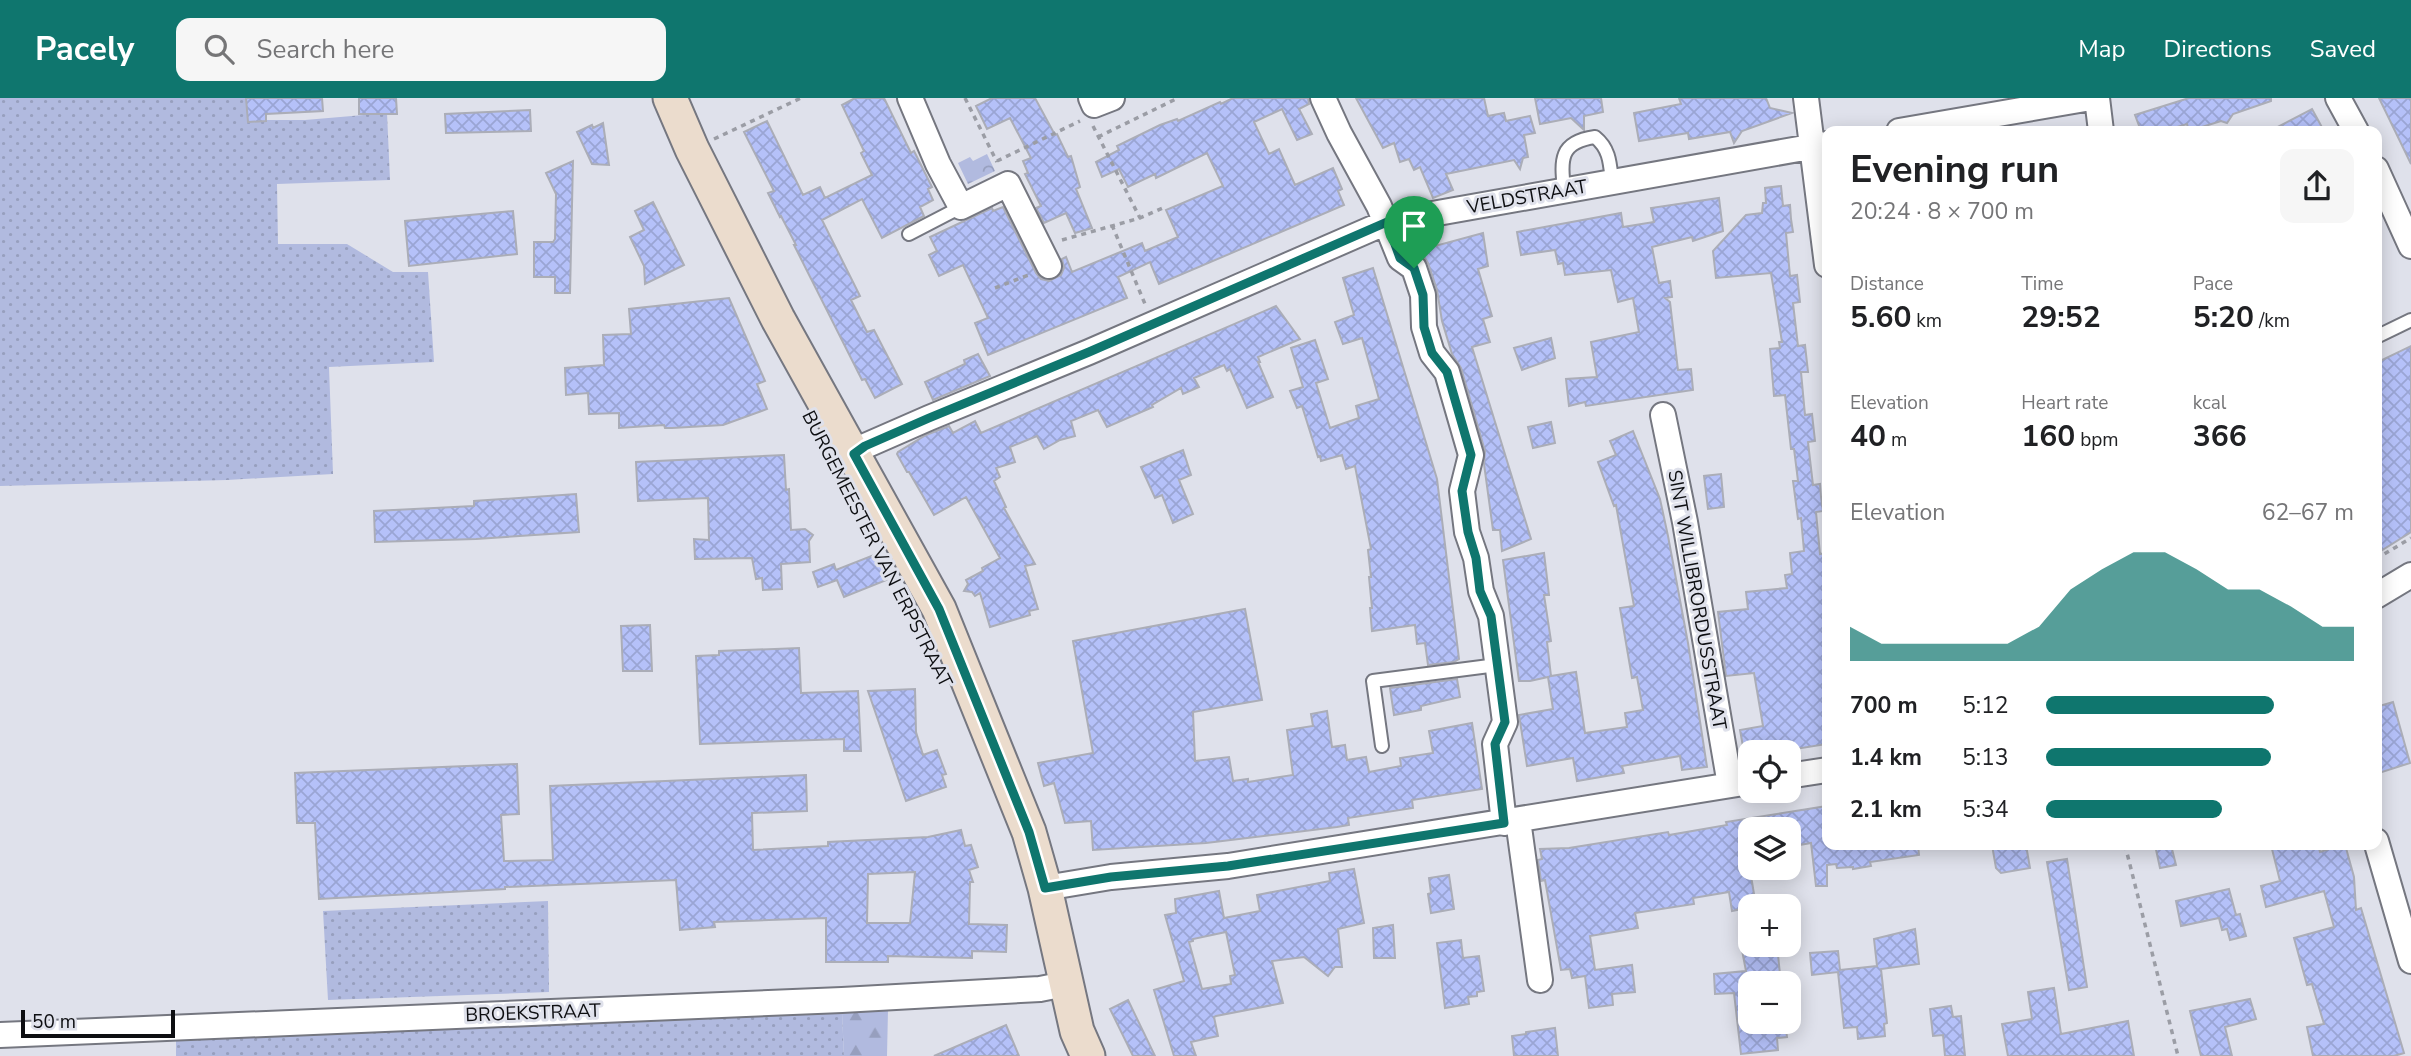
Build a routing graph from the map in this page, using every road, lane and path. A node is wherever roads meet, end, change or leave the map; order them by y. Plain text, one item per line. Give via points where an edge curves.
1 (670, 98) edge
2 (801, 98) edge
3 (910, 98) edge
4 (928, 98) edge
5 (965, 98) edge
6 (1091, 98) edge
7 (1112, 98) edge
8 (1178, 98) edge
9 (1323, 98) edge
10 (1806, 98) edge
11 (2091, 98) edge
12 (2097, 98) edge
13 (2338, 98) edge
14 (1928, 126) edge
15 (2100, 126) edge
16 (2353, 126) edge
17 (1098, 137) junction
18 (1820, 145) edge
19 (692, 149) junction
20 (997, 161) junction
21 (938, 164) junction
22 (1822, 179) edge
23 (1612, 182) junction
24 (2382, 182) edge
25 (1008, 184) junction
26 (1564, 190) junction
27 (961, 207) junction
28 (1165, 207) dead end
29 (1140, 218) junction
30 (1387, 222) junction
31 (1112, 225) junction
32 (909, 234) dead end
33 (2411, 246) edge
34 (1044, 257) junction
35 (995, 288) dead end
36 (1146, 308) dead end
37 (2411, 320) edge
38 (2382, 334) edge
39 (1662, 415) dead end
40 (854, 454) junction
41 (2411, 538) edge
42 (2382, 555) edge
43 (2411, 575) edge
44 (2382, 592) edge
45 (1496, 665) junction
46 (1382, 746) dead end
47 (1822, 770) edge
48 (1738, 774) edge
49 (1801, 774) edge
50 (1738, 784) edge
51 (1511, 822) junction
52 (2126, 850) edge
53 (2379, 850) edge
54 (1045, 888) junction
55 (2411, 961) edge
56 (1540, 979) dead end
57 (1065, 984) junction
58 (0, 1035) edge
59 (1088, 1056) edge
60 (2178, 1056) edge

1 - 19 street, BURGEMEESTER VAN ERPSTRAAT
2 - 19 path
3 - 21 street
4 - 21 street via 952,158
5 - 20 path
6 - 7 street via 1094,105
8 - 17 path
9 - 30 street
10 - 18 street
11 - 14 street
12 - 15 street
13 - 16 street
17 - 20 path via 1088,117
17 - 29 path
18 - 22 street
18 - 23 street, VELDSTRAAT
19 - 40 street, BURGEMEESTER VAN ERPSTRAAT via 778,319
20 - 25 path
21 - 27 street
23 - 26 street, VELDSTRAAT
23 - 26 lane via 1603,144 1595,137 1583,139 1566,151 1561,165
24 - 33 street
25 - 27 street
25 - 34 street
26 - 30 street, VELDSTRAAT
27 - 32 lane
28 - 29 path
29 - 31 path
30 - 40 street, VELDSTRAAT
30 - 45 street via 1400,258 1414,268 1423,295 1424,327 1432,353 1447,372 1471,455 1462,491 1480,591 1491,616
31 - 34 path
31 - 36 path
34 - 35 path
37 - 38 lane
39 - 48 street, SINT WILLIBRORDUSSTRAAT
40 - 54 street, BURGEMEESTER VAN ERPSTRAAT via 939,609 1029,832
41 - 42 path
43 - 44 street
45 - 46 lane via 1373,681
45 - 51 street via 1505,722 1495,744
47 - 49 street
50 - 51 street, SINT WILLIBRORDUSSTRAAT
51 - 54 street, SINT WILLIBRORDUSSTRAAT via 1228,866
51 - 56 street
52 - 60 path
53 - 55 street
54 - 57 street, BURGEMEESTER VAN ERPSTRAAT
57 - 58 street, BROEKSTRAAT via 842,1000
57 - 59 street, BURGEMEESTER VAN ERPSTRAAT

